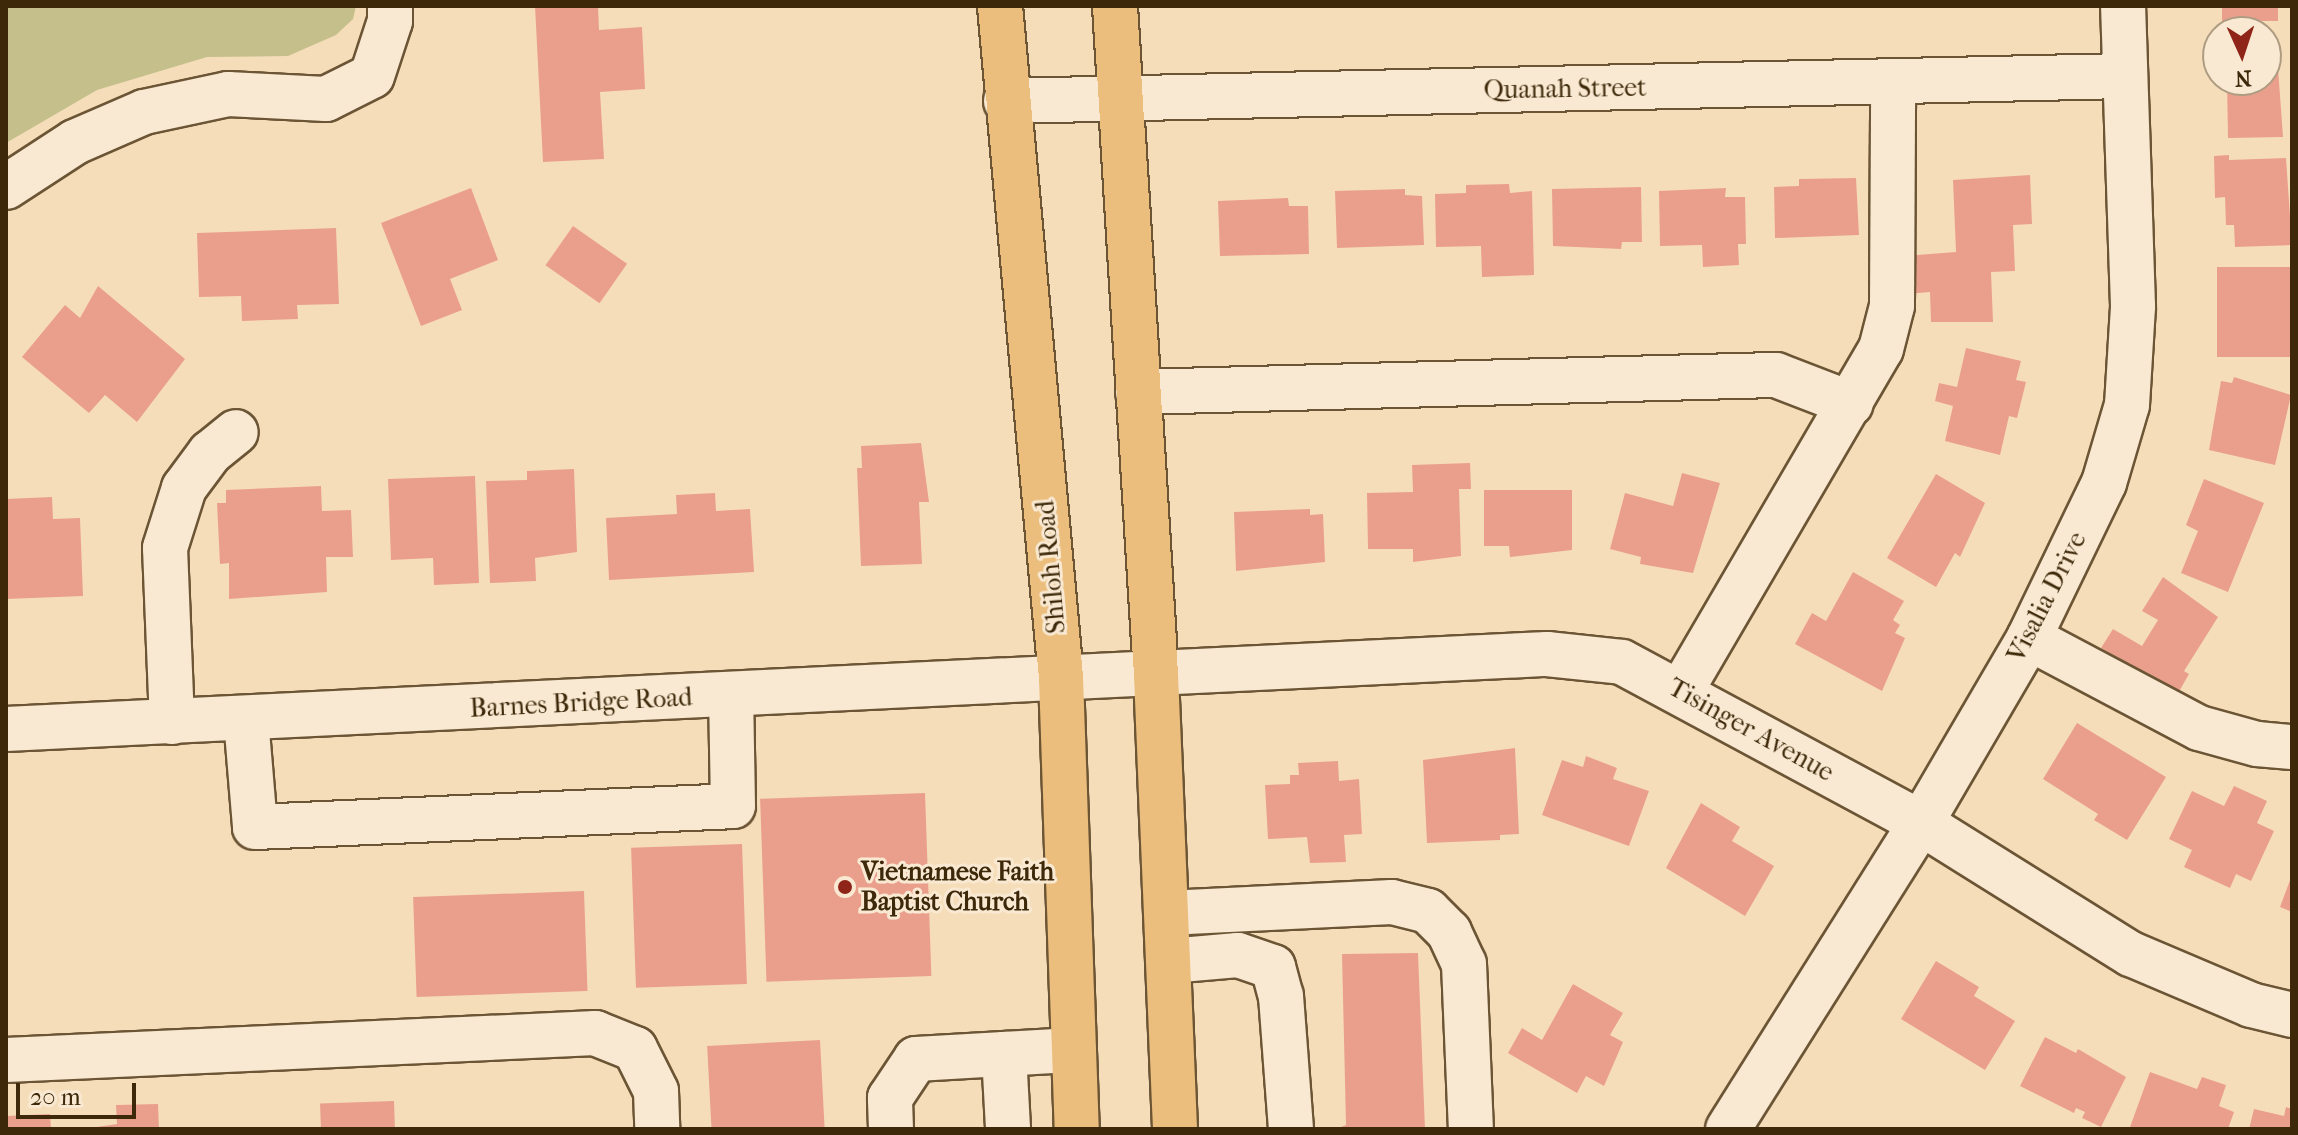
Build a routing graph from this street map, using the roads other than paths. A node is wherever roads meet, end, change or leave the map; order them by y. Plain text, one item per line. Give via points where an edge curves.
1 (390, 6) edge
2 (1000, 6) edge
3 (1115, 6) edge
4 (2123, 6) edge
5 (2124, 76) junction
6 (1893, 81) junction
7 (1122, 99) junction
8 (1006, 101) junction
9 (6, 187) edge
10 (1138, 392) junction
11 (1851, 404) junction
12 (236, 432) dead end
13 (2029, 638) junction
14 (1156, 675) junction
15 (1061, 678) junction
16 (1681, 691) junction
17 (731, 696) junction
18 (246, 719) junction
19 (172, 722) junction
20 (6, 729) edge
21 (2292, 747) edge
22 (1921, 823) junction
23 (1167, 913) junction
24 (1169, 961) junction
25 (2292, 1015) edge
26 (1074, 1050) junction
27 (1004, 1054) junction
28 (6, 1060) edge
29 (1732, 1123) edge
30 (657, 1129) edge
31 (891, 1129) edge
32 (1008, 1129) edge
33 (1077, 1129) edge
34 (1175, 1129) edge
35 (1291, 1129) edge
36 (1471, 1129) edge

1 - 9 street via 372,76 326,99 228,94 144,112 75,142
2 - 8 main road, Shiloh Road
3 - 7 main road
4 - 5 street, Visalia Drive
5 - 6 street, Quanah Street
5 - 13 street, Visalia Drive via 2133,306 2127,405 2104,483
6 - 7 street, Quanah Street
6 - 11 street via 1892,306 1881,349
7 - 8 street, Quanah Street
7 - 10 main road
8 - 15 main road, Shiloh Road
10 - 11 street via 1776,375
10 - 14 main road
11 - 16 street
12 - 19 street via 210,453 184,488 165,548
13 - 21 street via 2199,728 2257,744
13 - 22 street, Visalia Drive
14 - 15 street, Barnes Bridge Road
14 - 16 street, Tisinger Avenue via 1547,654 1622,662
14 - 23 main road
15 - 17 street, Barnes Bridge Road
15 - 26 main road, Shiloh Road
16 - 22 street, Tisinger Avenue
17 - 18 street, Barnes Bridge Road
17 - 18 street via 733,806 255,827
18 - 19 street, Barnes Bridge Road
19 - 20 street, Barnes Bridge Road
22 - 25 street, Tisinger Avenue via 2131,954 2251,1005
22 - 29 street, Visalia Drive
23 - 24 main road
23 - 36 street via 1392,902 1428,911 1449,932 1464,964
24 - 34 main road
24 - 35 street via 1238,955 1273,967 1281,996
26 - 27 street
26 - 33 main road, Shiloh Road
27 - 31 street via 916,1059 890,1098
27 - 32 street
28 - 30 street via 595,1033 635,1049 656,1091

